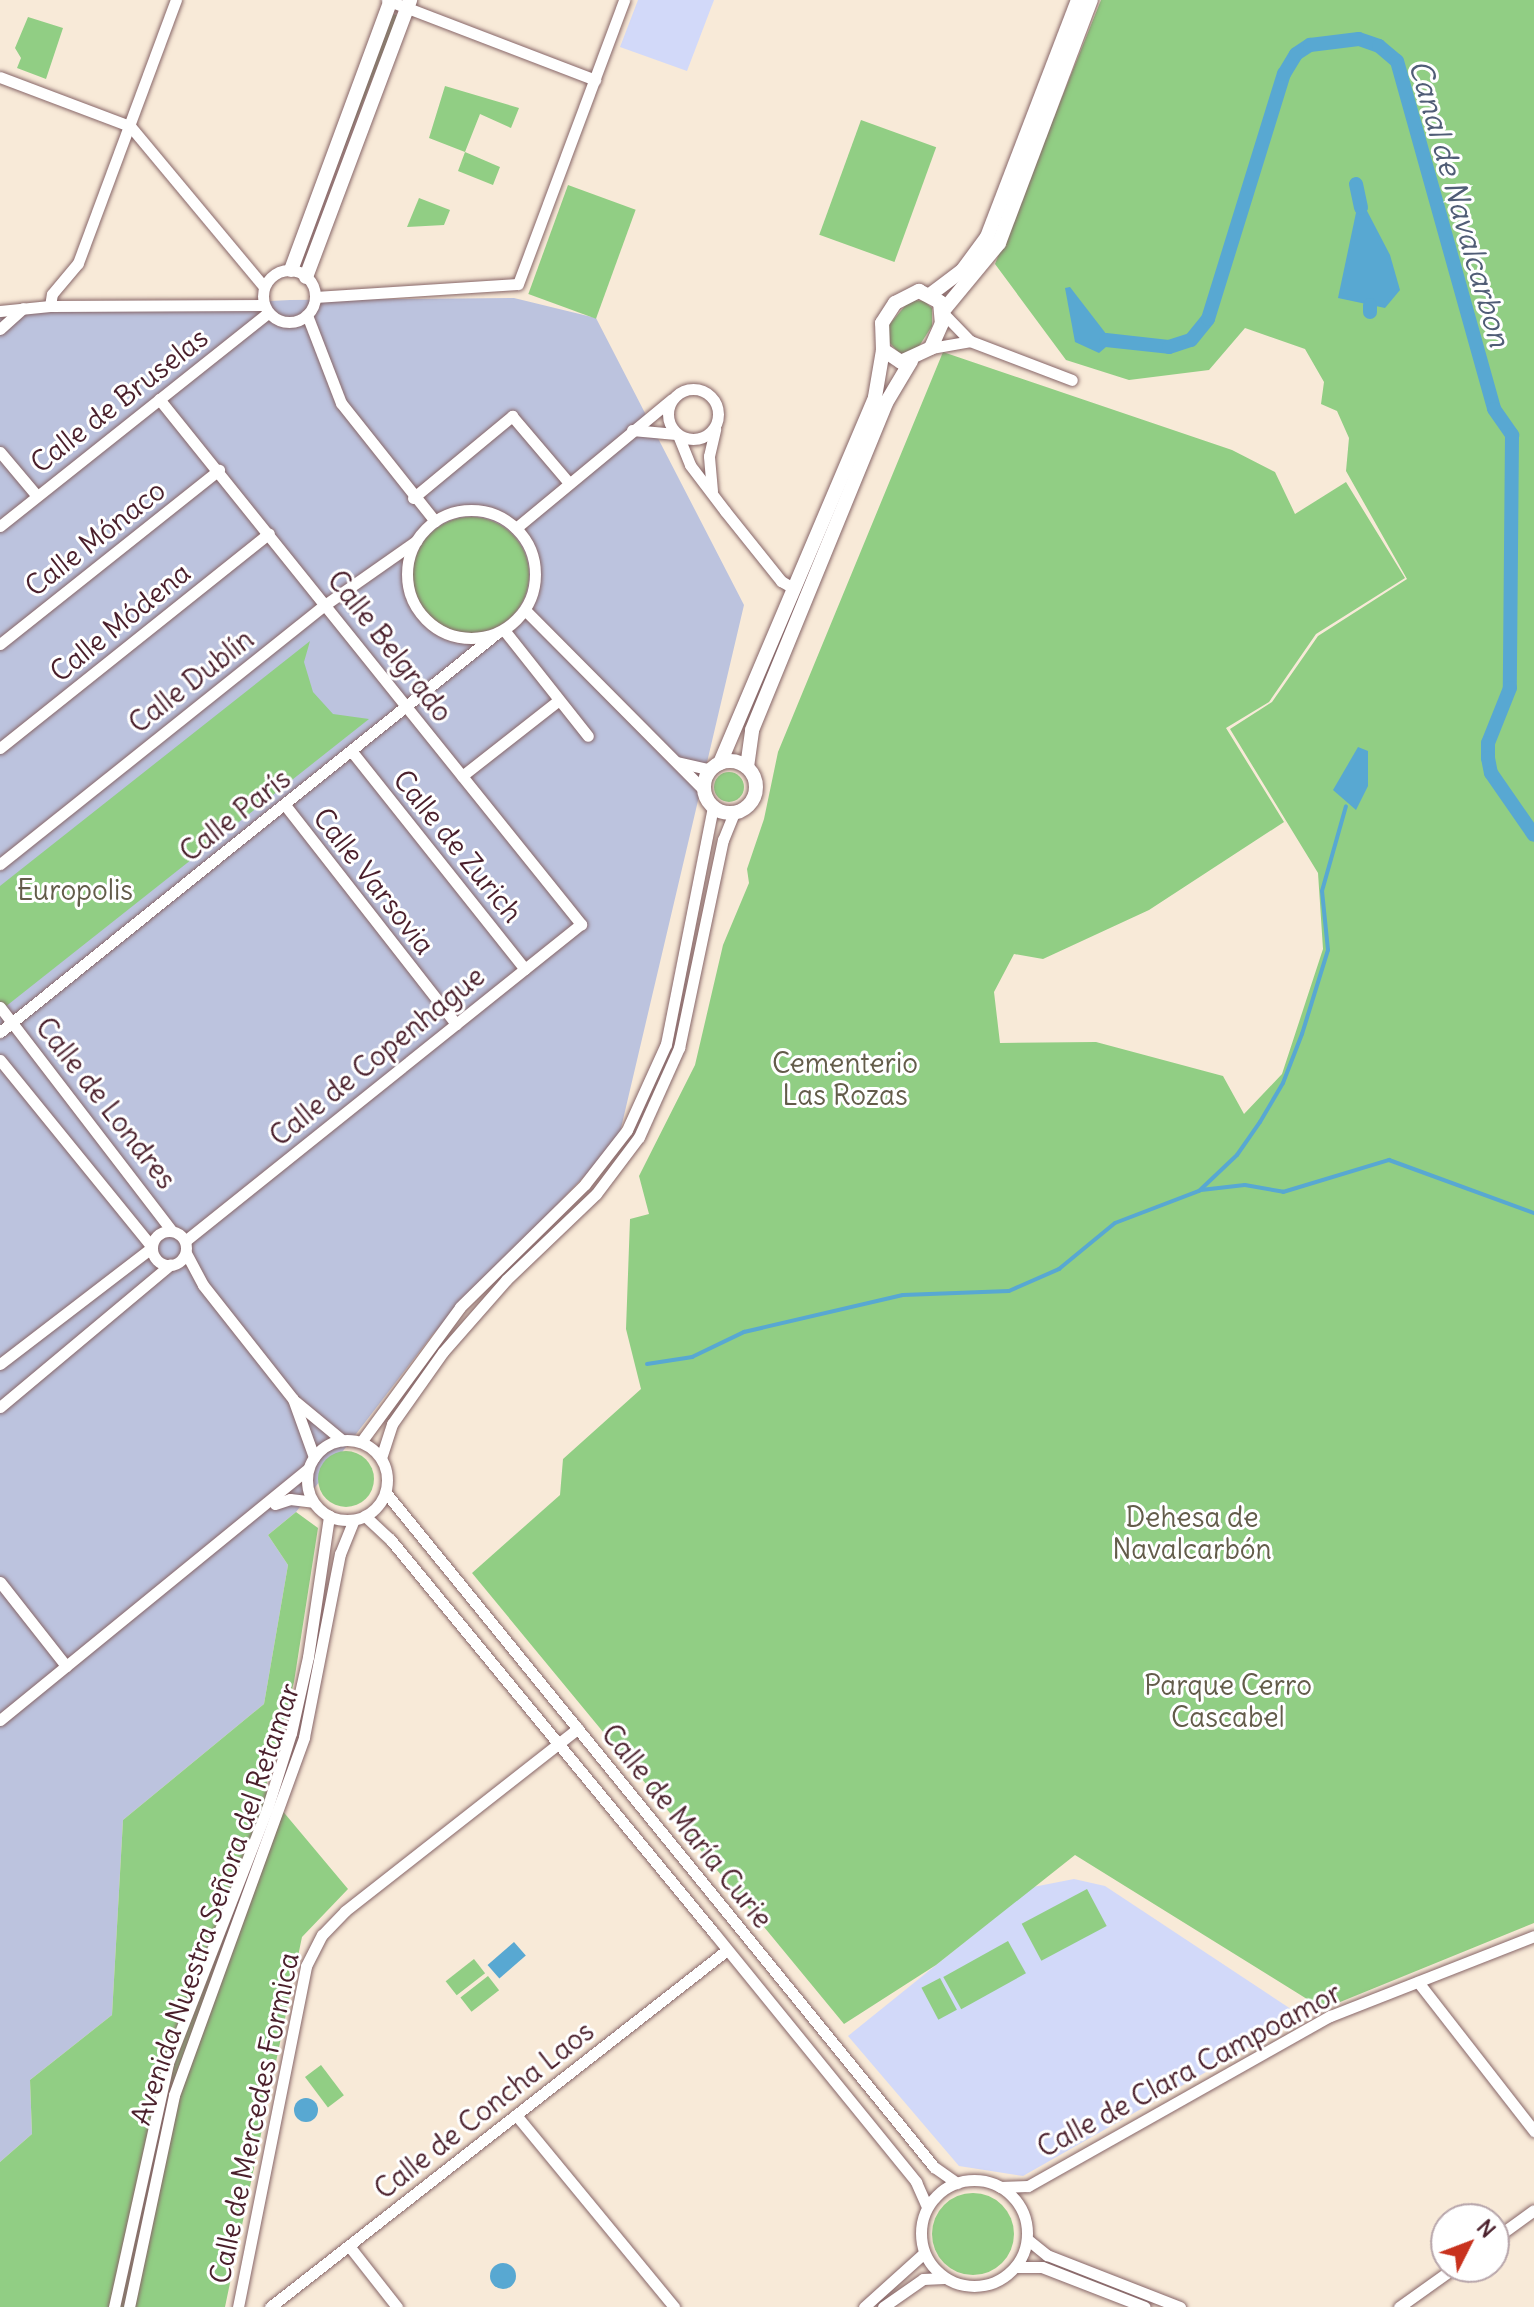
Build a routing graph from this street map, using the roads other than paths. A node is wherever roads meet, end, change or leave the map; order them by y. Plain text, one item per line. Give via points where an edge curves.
1 (176, 0) edge
2 (390, 0) edge
3 (624, 0) edge
4 (1078, 0) edge
5 (1091, 0) edge
6 (408, 4) edge
7 (0, 77) edge
8 (595, 80) junction
9 (130, 126) junction
10 (291, 270) junction
11 (306, 277) junction
12 (264, 287) junction
13 (931, 294) junction
14 (315, 297) junction
15 (50, 306) junction
16 (23, 308) junction
17 (266, 309) junction
18 (0, 311) edge
19 (943, 312) junction
20 (307, 315) junction
21 (0, 329) edge
22 (970, 341) junction
23 (931, 348) junction
24 (883, 350) junction
25 (911, 361) junction
26 (1072, 380) dead end
27 (159, 399) junction
28 (672, 399) junction
29 (716, 427) junction
30 (631, 430) junction
31 (677, 434) junction
32 (0, 452) edge
33 (219, 470) junction
34 (569, 483) junction
35 (712, 492) junction
36 (37, 496) junction
37 (413, 498) junction
38 (435, 521) junction
39 (0, 526) edge
40 (516, 528) junction
41 (269, 533) junction
42 (416, 541) junction
43 (793, 588) junction
44 (326, 604) junction
45 (525, 610) junction
46 (501, 632) junction
47 (0, 644) edge
48 (559, 700) junction
49 (408, 709) junction
50 (588, 736) dead end
51 (0, 748) edge
52 (353, 753) junction
53 (676, 762) junction
54 (716, 766) junction
55 (747, 767) junction
56 (462, 776) junction
57 (705, 791) junction
58 (285, 805) junction
59 (713, 807) junction
60 (734, 813) junction
61 (0, 864) edge
62 (581, 924) joint
63 (525, 969) junction
64 (0, 1007) edge
65 (12, 1023) junction
66 (456, 1024) junction
67 (0, 1032) edge
68 (0, 1060) edge
69 (180, 1240) junction
70 (151, 1247) junction
71 (172, 1265) junction
72 (203, 1285) junction
73 (0, 1364) edge
74 (293, 1399) junction
75 (0, 1407) edge
76 (342, 1440) junction
77 (361, 1442) junction
78 (381, 1458) junction
79 (311, 1463) junction
80 (386, 1493) junction
81 (313, 1502) junction
82 (270, 1505) junction
83 (329, 1516) junction
84 (359, 1518) junction
85 (0, 1582) edge
86 (66, 1666) junction
87 (0, 1720) edge
88 (578, 1728) junction
89 (558, 1746) junction
90 (1534, 1936) edge
91 (727, 1950) junction
92 (1418, 1982) junction
93 (516, 2115) junction
94 (1534, 2131) edge
95 (957, 2183) junction
96 (1028, 2186) junction
97 (1000, 2187) junction
98 (927, 2207) junction
99 (1022, 2210) junction
100 (1534, 2210) edge
101 (1510, 2227) edge
102 (1027, 2239) junction
103 (349, 2246) junction
104 (924, 2253) junction
105 (1015, 2267) junction
106 (945, 2278) junction
107 (1433, 2283) edge
108 (242, 2305) edge
109 (114, 2307) edge
110 (129, 2307) edge
111 (270, 2307) edge
112 (397, 2307) edge
113 (674, 2307) edge
114 (864, 2307) edge
115 (883, 2307) edge
116 (1145, 2307) edge
117 (1180, 2307) edge
118 (1399, 2307) edge

1 - 9 street
2 - 6 street
2 - 10 street
3 - 8 street
4 - 13 street via 987,237 962,271
5 - 19 street via 999,243
6 - 8 street
6 - 11 street
7 - 9 street
8 - 14 street via 518,284
9 - 12 street
9 - 15 street via 78,263 52,294
10 - 11 street
10 - 12 street via 275,274
11 - 14 street
12 - 17 street
13 - 19 street
13 - 24 street via 919,291 895,303 882,323
14 - 20 street
15 - 16 street
15 - 17 street
16 - 18 street
16 - 21 street
17 - 20 street via 287,323
17 - 27 street, Calle de Bruselas
19 - 22 street
19 - 23 street
20 - 37 street via 341,403
22 - 23 street
22 - 26 street
23 - 25 street
24 - 25 street via 901,362
24 - 43 street via 875,397
25 - 55 street via 886,403 752,730
27 - 33 street, Calle Belgrado
27 - 36 street, Calle de Bruselas
28 - 29 street via 697,388 709,394 717,404
28 - 30 street
28 - 31 street via 669,424
29 - 31 street via 699,439
29 - 35 street via 709,456
30 - 31 street
30 - 34 street
31 - 35 street via 690,465
32 - 36 street
33 - 41 street, Calle Belgrado
33 - 47 street, Calle Mónaco
34 - 37 street via 512,416
34 - 40 street
35 - 43 street via 781,581
36 - 39 street, Calle de Bruselas
37 - 38 street
38 - 40 street via 477,510
38 - 42 street
40 - 45 street via 531,551 536,576
41 - 44 street, Calle Belgrado
41 - 51 street, Calle Módena
42 - 44 street, Calle Dublín
42 - 46 street via 407,575 418,610 430,623 453,635 480,638
43 - 54 street
44 - 49 street, Calle Belgrado
44 - 61 street, Calle Dublín
45 - 46 street
45 - 53 street
46 - 48 street
46 - 49 street, Calle París
48 - 50 street
48 - 56 street
49 - 52 street, Calle París
49 - 56 street, Calle Belgrado
52 - 58 street, Calle París
52 - 63 street, Calle de Zurich
53 - 54 street
53 - 57 street
54 - 55 street
54 - 57 street
55 - 60 street via 755,780 755,796
56 - 62 street, Calle Belgrado
57 - 59 street
58 - 65 street, Calle París
58 - 66 street, Calle Varsovia
59 - 60 street
59 - 77 street via 666,1044 627,1130 585,1184 460,1307
60 - 78 street via 723,840 679,1048 652,1113 596,1194 506,1280 443,1352 392,1424
62 - 63 street, Calle de Copenhague
63 - 66 street, Calle de Copenhague
64 - 65 street, Calle de Londres
65 - 67 street, Calle París
65 - 69 street, Calle de Londres
66 - 69 street, Calle de Copenhague
68 - 70 street, Calle de Londres
69 - 70 street via 158,1234
69 - 71 street
69 - 72 street, Calle de Londres
70 - 71 street, Calle de Londres via 159,1263
70 - 73 street
71 - 72 street, Calle de Londres
71 - 75 street
72 - 74 street
74 - 76 street
74 - 79 street
76 - 77 street
76 - 79 street
77 - 78 street
78 - 80 street
79 - 81 street
79 - 82 street
80 - 84 street
80 - 88 street, Calle de María Curie
81 - 82 street via 290,1499
81 - 83 street
82 - 86 street
83 - 84 street
83 - 109 street, Avenida Nuestra Señora del Retamar via 291,1733 267,1809 168,2063
84 - 89 street, Calle de María Curie via 390,1539
84 - 110 street, Avenida Nuestra Señora del Retamar via 340,1554 304,1737 174,2095
85 - 86 street
86 - 87 street
88 - 89 street, Calle de Mercedes Formica
88 - 95 street, Calle de María Curie via 934,2167
89 - 91 street, Calle de María Curie
89 - 108 street, Calle de Mercedes Formica via 345,1911 322,1935 306,1966
90 - 92 street, Calle de Clara Campoamor
91 - 93 street, Calle de Concha Laos
91 - 98 street, Calle de María Curie via 916,2182
92 - 94 street
92 - 96 street, Calle de Clara Campoamor via 1303,2031
93 - 103 street, Calle de Concha Laos
93 - 113 street
95 - 97 street via 979,2180
95 - 98 street
96 - 97 street, Calle de Clara Campoamor
96 - 99 street
97 - 99 street
98 - 104 street via 921,2230
99 - 102 street
100 - 101 street
102 - 105 street
102 - 117 street via 1047,2255
103 - 111 street, Calle de Concha Laos
103 - 112 street
104 - 106 street
104 - 114 street
105 - 106 street via 989,2284 959,2284
105 - 116 street via 1042,2267
106 - 115 street via 923,2279
107 - 118 street

